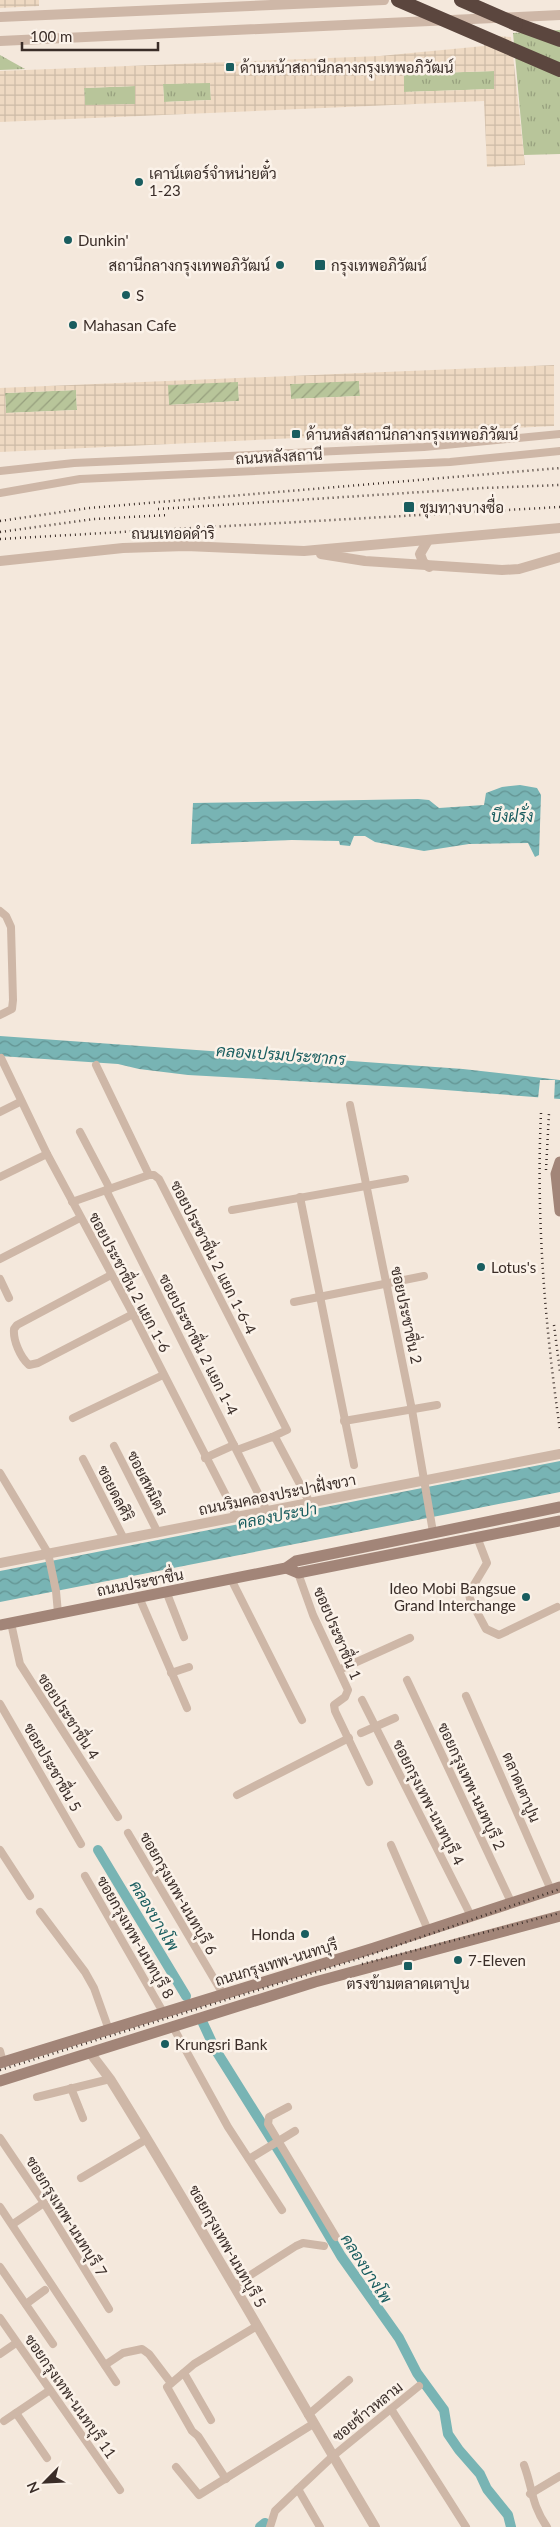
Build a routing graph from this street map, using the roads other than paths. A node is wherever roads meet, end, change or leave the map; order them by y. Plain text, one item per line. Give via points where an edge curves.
1 (384, 0) edge
2 (398, 0) edge
3 (461, 0) edge
4 (560, 15) edge
5 (0, 17) edge
6 (560, 40) edge
7 (0, 41) edge
8 (560, 70) edge
9 (560, 434) edge
10 (560, 451) edge
11 (0, 471) edge
12 (0, 493) edge
13 (560, 528) edge
14 (427, 542) junction
15 (304, 551) junction
16 (0, 555) edge
17 (43, 555) junction
18 (560, 558) edge
19 (0, 561) edge
20 (429, 567) junction
21 (0, 912) edge
22 (0, 1015) edge
23 (0, 1058) edge
24 (96, 1065) dead end
25 (20, 1102) junction
26 (350, 1105) dead end
27 (0, 1112) edge
28 (80, 1132) dead end
29 (47, 1154) junction
30 (560, 1162) edge
31 (149, 1175) junction
32 (0, 1177) edge
33 (405, 1179) dead end
34 (366, 1186) junction
35 (108, 1190) junction
36 (300, 1197) junction
37 (72, 1202) junction
38 (232, 1210) dead end
39 (560, 1211) edge
40 (80, 1218) junction
41 (0, 1259) edge
42 (111, 1275) junction
43 (424, 1276) dead end
44 (0, 1279) edge
45 (386, 1283) junction
46 (319, 1296) junction
47 (9, 1298) dead end
48 (294, 1302) dead end
49 (133, 1314) junction
50 (163, 1375) junction
51 (437, 1405) dead end
52 (412, 1410) junction
53 (72, 1418) dead end
54 (344, 1421) junction
55 (272, 1437) junction
56 (114, 1446) dead end
57 (236, 1448) junction
58 (560, 1454) edge
59 (205, 1458) junction
60 (83, 1459) dead end
61 (354, 1465) dead end
62 (0, 1473) edge
63 (424, 1482) junction
64 (310, 1503) junction
65 (560, 1507) edge
66 (267, 1511) junction
67 (237, 1517) junction
68 (560, 1521) edge
69 (432, 1527) junction
70 (158, 1533) junction
71 (478, 1537) junction
72 (124, 1539) junction
73 (49, 1557) junction
74 (0, 1563) edge
75 (286, 1568) junction
76 (298, 1573) junction
77 (231, 1579) junction
78 (166, 1592) junction
79 (139, 1597) junction
80 (557, 1607) dead end
81 (58, 1613) junction
82 (5, 1624) edge
83 (184, 1637) dead end
84 (410, 1638) dead end
85 (189, 1667) dead end
86 (341, 1669) junction
87 (171, 1673) junction
88 (407, 1680) dead end
89 (466, 1696) dead end
90 (362, 1700) dead end
91 (0, 1704) edge
92 (187, 1708) dead end
93 (395, 1718) dead end
94 (302, 1720) dead end
95 (376, 1727) junction
96 (361, 1733) dead end
97 (349, 1738) junction
98 (369, 1782) dead end
99 (237, 1795) dead end
100 (118, 1817) dead end
101 (128, 1833) dead end
102 (82, 1844) dead end
103 (391, 1845) dead end
104 (0, 1850) edge
105 (85, 1876) dead end
106 (556, 1889) edge
107 (30, 1896) dead end
108 (512, 1904) junction
109 (40, 1912) dead end
110 (472, 1916) junction
111 (560, 1916) edge
112 (428, 1930) junction
113 (222, 1994) junction
114 (164, 2012) junction
115 (170, 2028) junction
116 (109, 2030) junction
117 (91, 2054) junction
118 (1, 2059) edge
119 (110, 2079) junction
120 (0, 2081) edge
121 (71, 2088) junction
122 (37, 2096) dead end
123 (288, 2107) dead end
124 (83, 2118) dead end
125 (295, 2131) dead end
126 (0, 2138) edge
127 (147, 2139) junction
128 (276, 2143) junction
129 (249, 2159) junction
130 (81, 2178) dead end
131 (44, 2203) junction
132 (0, 2207) edge
133 (282, 2210) dead end
134 (13, 2224) junction
135 (336, 2237) dead end
136 (324, 2246) dead end
137 (0, 2267) edge
138 (235, 2285) junction
139 (45, 2290) dead end
140 (26, 2304) junction
141 (109, 2309) dead end
142 (0, 2318) edge
143 (257, 2326) junction
144 (16, 2343) junction
145 (53, 2344) dead end
146 (0, 2354) edge
147 (105, 2365) junction
148 (184, 2373) junction
149 (350, 2380) dead end
150 (116, 2382) dead end
151 (171, 2383) junction
152 (419, 2386) dead end
153 (50, 2390) junction
154 (391, 2409) junction
155 (16, 2413) junction
156 (310, 2419) junction
157 (211, 2420) dead end
158 (4, 2421) dead end
159 (333, 2456) junction
160 (47, 2458) dead end
161 (524, 2464) dead end
162 (176, 2467) dead end
163 (560, 2476) edge
164 (226, 2479) junction
165 (298, 2489) junction
166 (120, 2490) dead end
167 (530, 2494) junction
168 (270, 2527) edge
169 (320, 2527) edge
170 (375, 2527) edge
171 (466, 2527) edge
172 (547, 2527) edge

1 - 5 street
2 - 8 highway, bridge
3 - 6 highway, bridge
4 - 7 street
9 - 11 street, ถนนหลังสถานี via 424,447 74,463
10 - 12 street, ถนนหลังสถานี via 450,462 80,479
13 - 14 street, ถนนเทอดดำริ
14 - 15 street, ถนนเทอดดำริ
14 - 20 street via 420,554
15 - 17 street, ถนนเทอดดำริ via 186,546
15 - 20 street, ถนนเทอดดำริ
16 - 17 street, ถนนเทอดดำริ
17 - 19 street, ถนนเทอดดำริ
18 - 20 street, ถนนเทอดดำริ via 519,569
21 - 22 street via 11,927 13,1000 12,1009
23 - 25 street, ซอยประชาชื่น 2 แยก 1-6
24 - 31 street
25 - 27 street
25 - 29 street, ซอยประชาชื่น 2 แยก 1-6
26 - 34 street, ซอยประชาชื่น 2
28 - 35 street, ซอยประชาชื่น 2 แยก 1-4
29 - 32 street
29 - 37 street, ซอยประชาชื่น 2 แยก 1-6
30 - 39 main road via 556,1174
31 - 35 street, ซอยประชาชื่น 2 แยก 1-6-4
31 - 55 street, ซอยประชาชื่น 2 แยก 1-6-4 via 159,1179 287,1430
33 - 34 street
34 - 36 street
34 - 45 street, ซอยประชาชื่น 2
35 - 37 street, ซอยประชาชื่น 2 แยก 1-6-4
35 - 57 street, ซอยประชาชื่น 2 แยก 1-4
36 - 38 street
36 - 46 street
37 - 40 street, ซอยประชาชื่น 2 แยก 1-6
40 - 41 street
40 - 42 street, ซอยประชาชื่น 2 แยก 1-6
42 - 49 street, ซอยประชาชื่น 2 แยก 1-6
42 - 49 street via 16,1326 13,1333 24,1361 34,1364
43 - 45 street
44 - 47 street
45 - 46 street
45 - 52 street, ซอยประชาชื่น 2
46 - 48 street
46 - 54 street
49 - 50 street, ซอยประชาชื่น 2 แยก 1-6
50 - 53 street
50 - 59 street, ซอยประชาชื่น 2 แยก 1-6
51 - 52 street
52 - 54 street
52 - 63 street, ซอยประชาชื่น 2
54 - 61 street
55 - 57 street
55 - 64 street via 279,1442
56 - 70 street, ซอยสหมิตร
57 - 59 street
57 - 66 street, ซอยประชาชื่น 2 แยก 1-4
58 - 63 street, ถนนริมคลองประปาฝั่งขวา
59 - 67 street, ซอยประชาชื่น 2 แยก 1-6
60 - 72 street, ซอยดลศิริ
62 - 73 street
63 - 64 street, ถนนริมคลองประปาฝั่งขวา
63 - 69 street, ซอยประชาชื่น 2
64 - 66 street, ถนนริมคลองประปาฝั่งขวา
65 - 69 main road, ถนนประชาชื่น
66 - 67 street, ถนนริมคลองประปาฝั่งขวา
67 - 70 street, ถนนริมคลองประปาฝั่งขวา
68 - 71 main road
69 - 75 main road, ถนนประชาชื่น via 296,1562
70 - 72 street, ถนนริมคลองประปาฝั่งขวา
71 - 76 main road
71 - 80 street via 487,1564 469,1593 486,1629 499,1635
72 - 73 street, ถนนริมคลองประปาฝั่งขวา
73 - 74 street, ถนนริมคลองประปาฝั่งขวา
73 - 81 street
75 - 76 main road
75 - 77 main road, ถนนประชาชื่น
76 - 86 street, ซอยประชาชื่น 1 via 313,1614
77 - 78 main road, ถนนประชาชื่น
77 - 94 street
78 - 79 main road, ถนนประชาชื่น
78 - 83 street
79 - 81 main road, ถนนประชาชื่น
79 - 87 street
81 - 82 main road, ถนนประชาชื่น
82 - 100 street, ซอยประชาชื่น 4 via 20,1664
84 - 86 street
85 - 87 street
86 - 97 street, ซอยประชาชื่น 1 via 348,1690 345,1697 334,1705
87 - 92 street
88 - 108 street, ซอยกรุงเทพ-นนทบุรี 2
89 - 106 street, ตลาดเตาปูน
90 - 95 street, ซอยกรุงเทพ-นนทบุรี 4
91 - 102 street, ซอยประชาชื่น 5
93 - 95 street
95 - 96 street
95 - 110 street, ซอยกรุงเทพ-นนทบุรี 4
97 - 98 street, ซอยประชาชื่น 1
97 - 99 street
101 - 113 street, ซอยกรุงเทพ-นนทบุรี 6
103 - 112 street
104 - 107 street
105 - 114 street, ซอยกรุงเทพ-นนทบุรี 8
106 - 108 main road, ถนนกรุงเทพ-นนทบุรี
108 - 110 main road, ถนนกรุงเทพ-นนทบุรี
109 - 116 street via 85,1972
110 - 112 main road, ถนนกรุงเทพ-นนทบุรี
111 - 115 main road, ถนนกรุงเทพ-นนทบุรี via 387,1961
112 - 113 main road, ถนนกรุงเทพ-นนทบุรี
113 - 114 main road, ถนนกรุงเทพ-นนทบุรี
114 - 115 main road
114 - 116 main road, ถนนกรุงเทพ-นนทบุรี
115 - 117 main road, ถนนกรุงเทพ-นนทบุรี
115 - 129 street
116 - 118 main road, ถนนกรุงเทพ-นนทบุรี
117 - 119 street, ซอยกรุงเทพ-นนทบุรี 5
117 - 120 main road, ถนนกรุงเทพ-นนทบุรี
119 - 121 street
119 - 127 street, ซอยกรุงเทพ-นนทบุรี 5
121 - 122 street
121 - 124 street
123 - 128 street via 267,2119
125 - 128 street
126 - 131 street, ซอยกรุงเทพ-นนทบุรี 7
127 - 130 street
127 - 138 street, ซอยกรุงเทพ-นนทบุรี 5
128 - 129 street
128 - 135 street
129 - 133 street
131 - 134 street
131 - 141 street, ซอยกรุงเทพ-นนทบุรี 7
132 - 134 street
134 - 147 street
136 - 138 street via 303,2243 296,2246
137 - 140 street
138 - 143 street, ซอยกรุงเทพ-นนทบุรี 5
139 - 140 street
140 - 145 street
142 - 144 street, ซอยกรุงเทพ-นนทบุรี 11
143 - 148 street
143 - 156 street, ซอยกรุงเทพ-นนทบุรี 5
144 - 146 street
144 - 153 street, ซอยกรุงเทพ-นนทบุรี 11
147 - 150 street
147 - 151 street via 123,2353 142,2349
148 - 151 street
148 - 157 street
149 - 156 street
151 - 164 street via 167,2388
152 - 154 street, ซอยข้าวหลาม
153 - 155 street
153 - 166 street, ซอยกรุงเทพ-นนทบุรี 11
154 - 159 street, ซอยข้าวหลาม
154 - 171 street
155 - 158 street
155 - 160 street
156 - 159 street, ซอยกรุงเทพ-นนทบุรี 5
156 - 164 street via 253,2467
159 - 165 street, ซอยข้าวหลาม
159 - 170 street, ซอยกรุงเทพ-นนทบุรี 5
161 - 167 street
162 - 164 street via 198,2495
163 - 167 street
165 - 168 street, ซอยข้าวหลาม via 275,2511
165 - 169 street
167 - 172 street

